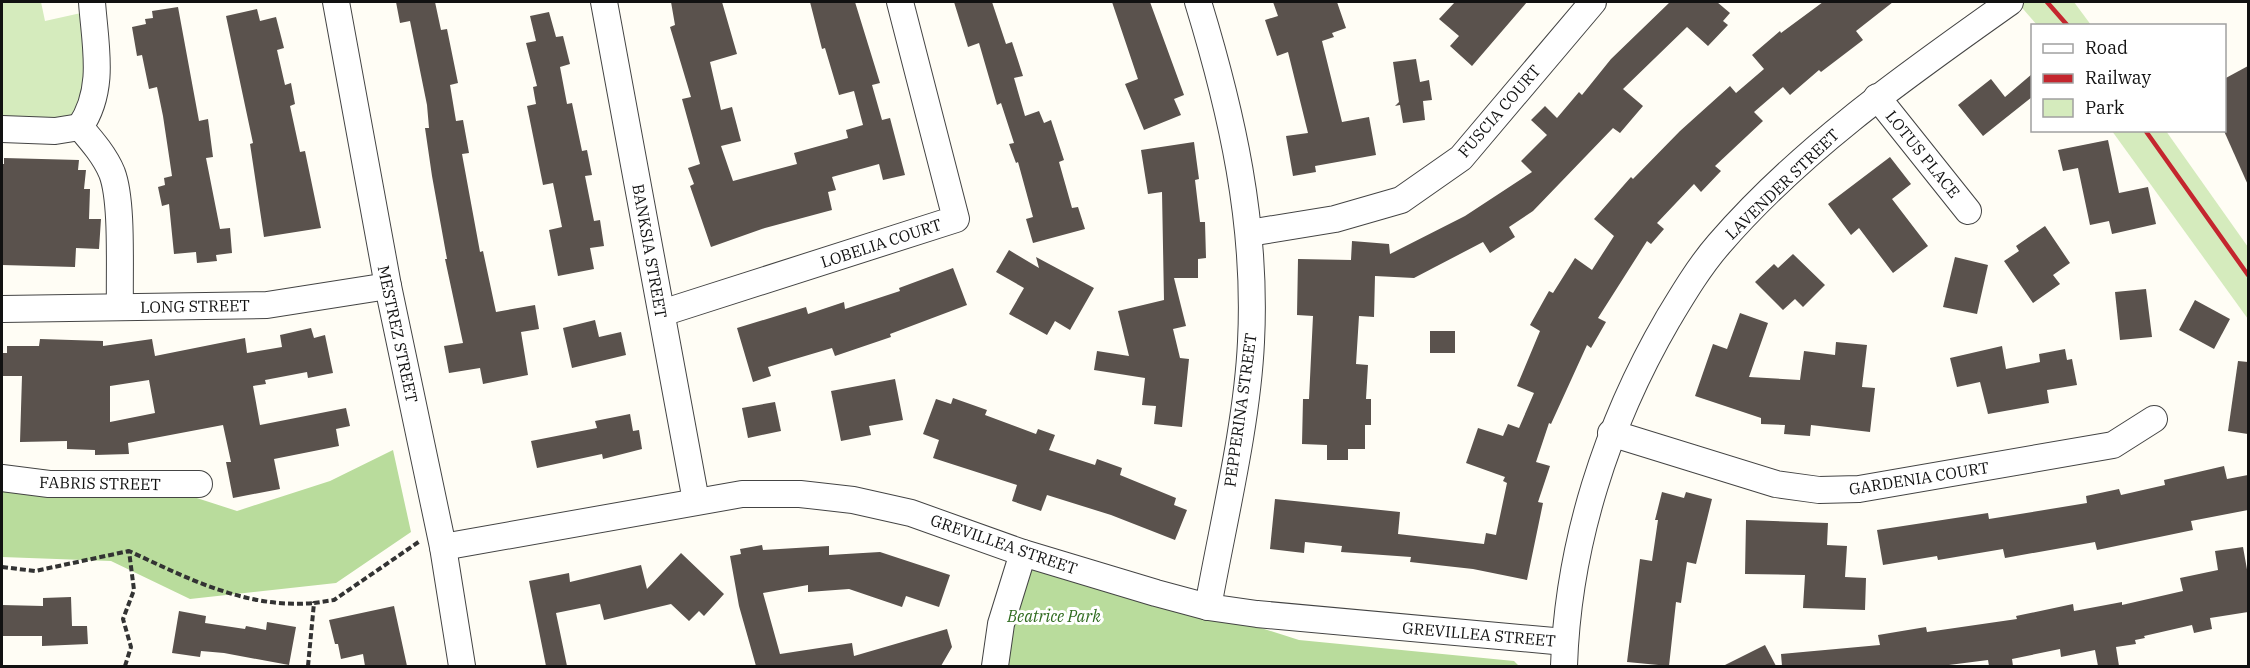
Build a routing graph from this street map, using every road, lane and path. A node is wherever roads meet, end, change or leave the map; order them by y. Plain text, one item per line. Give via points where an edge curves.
1 (92, 2) edge
2 (336, 2) edge
3 (604, 2) edge
4 (900, 2) edge
5 (1198, 2) edge
6 (1593, 2) edge
7 (2010, 2) edge
8 (1877, 97) junction
9 (80, 127) junction
10 (2, 129) edge
11 (1968, 212) dead end
12 (1249, 233) junction
13 (388, 286) junction
14 (120, 306) junction
15 (2, 309) edge
16 (662, 313) junction
17 (2154, 419) dead end
18 (1611, 433) junction
19 (2, 477) edge
20 (199, 484) dead end
21 (696, 501) junction
22 (443, 547) junction
23 (129, 552) junction
24 (1023, 553) junction
25 (2, 567) edge
26 (314, 603) junction
27 (1208, 607) junction
28 (1565, 654) edge
29 (125, 666) edge
30 (308, 666) edge
31 (462, 666) edge
32 (995, 666) edge

1 - 9 street via 98,79 90,113
2 - 13 street, MESTREZ STREET
3 - 16 street, BANKSIA STREET
4 - 16 street, LOBELIA COURT via 956,219
5 - 12 street, PEPPERINA STREET via 1234,132
6 - 12 street, FUSCIA COURT via 1461,158 1401,200 1335,219
7 - 8 street, LAVENDER STREET
8 - 11 street, LOTUS PLACE
8 - 18 street, LAVENDER STREET via 1800,161 1717,246 1681,297 1643,363
9 - 10 street via 55,131
9 - 14 street via 101,153 114,184
12 - 27 street, PEPPERINA STREET via 1251,344
13 - 14 street, LONG STREET via 267,305
13 - 22 street, MESTREZ STREET
14 - 15 street, LONG STREET
16 - 21 street, BANKSIA STREET
17 - 18 street, GARDENIA COURT via 2113,445 1859,489 1819,490 1776,484
18 - 28 street, LAVENDER STREET via 1589,508 1568,610
19 - 20 street, FABRIS STREET via 49,484
21 - 22 street, GREVILLEA STREET
21 - 24 street, GREVILLEA STREET via 742,494 800,494 853,500 911,513
22 - 26 path via 423,539 333,600
22 - 31 street, MESTREZ STREET
23 - 25 path via 35,571
23 - 26 path via 245,599 285,606
23 - 29 path via 134,590 123,619 131,647
24 - 27 street, GREVILLEA STREET
24 - 32 street via 1001,624
26 - 30 path
27 - 28 street, GREVILLEA STREET

